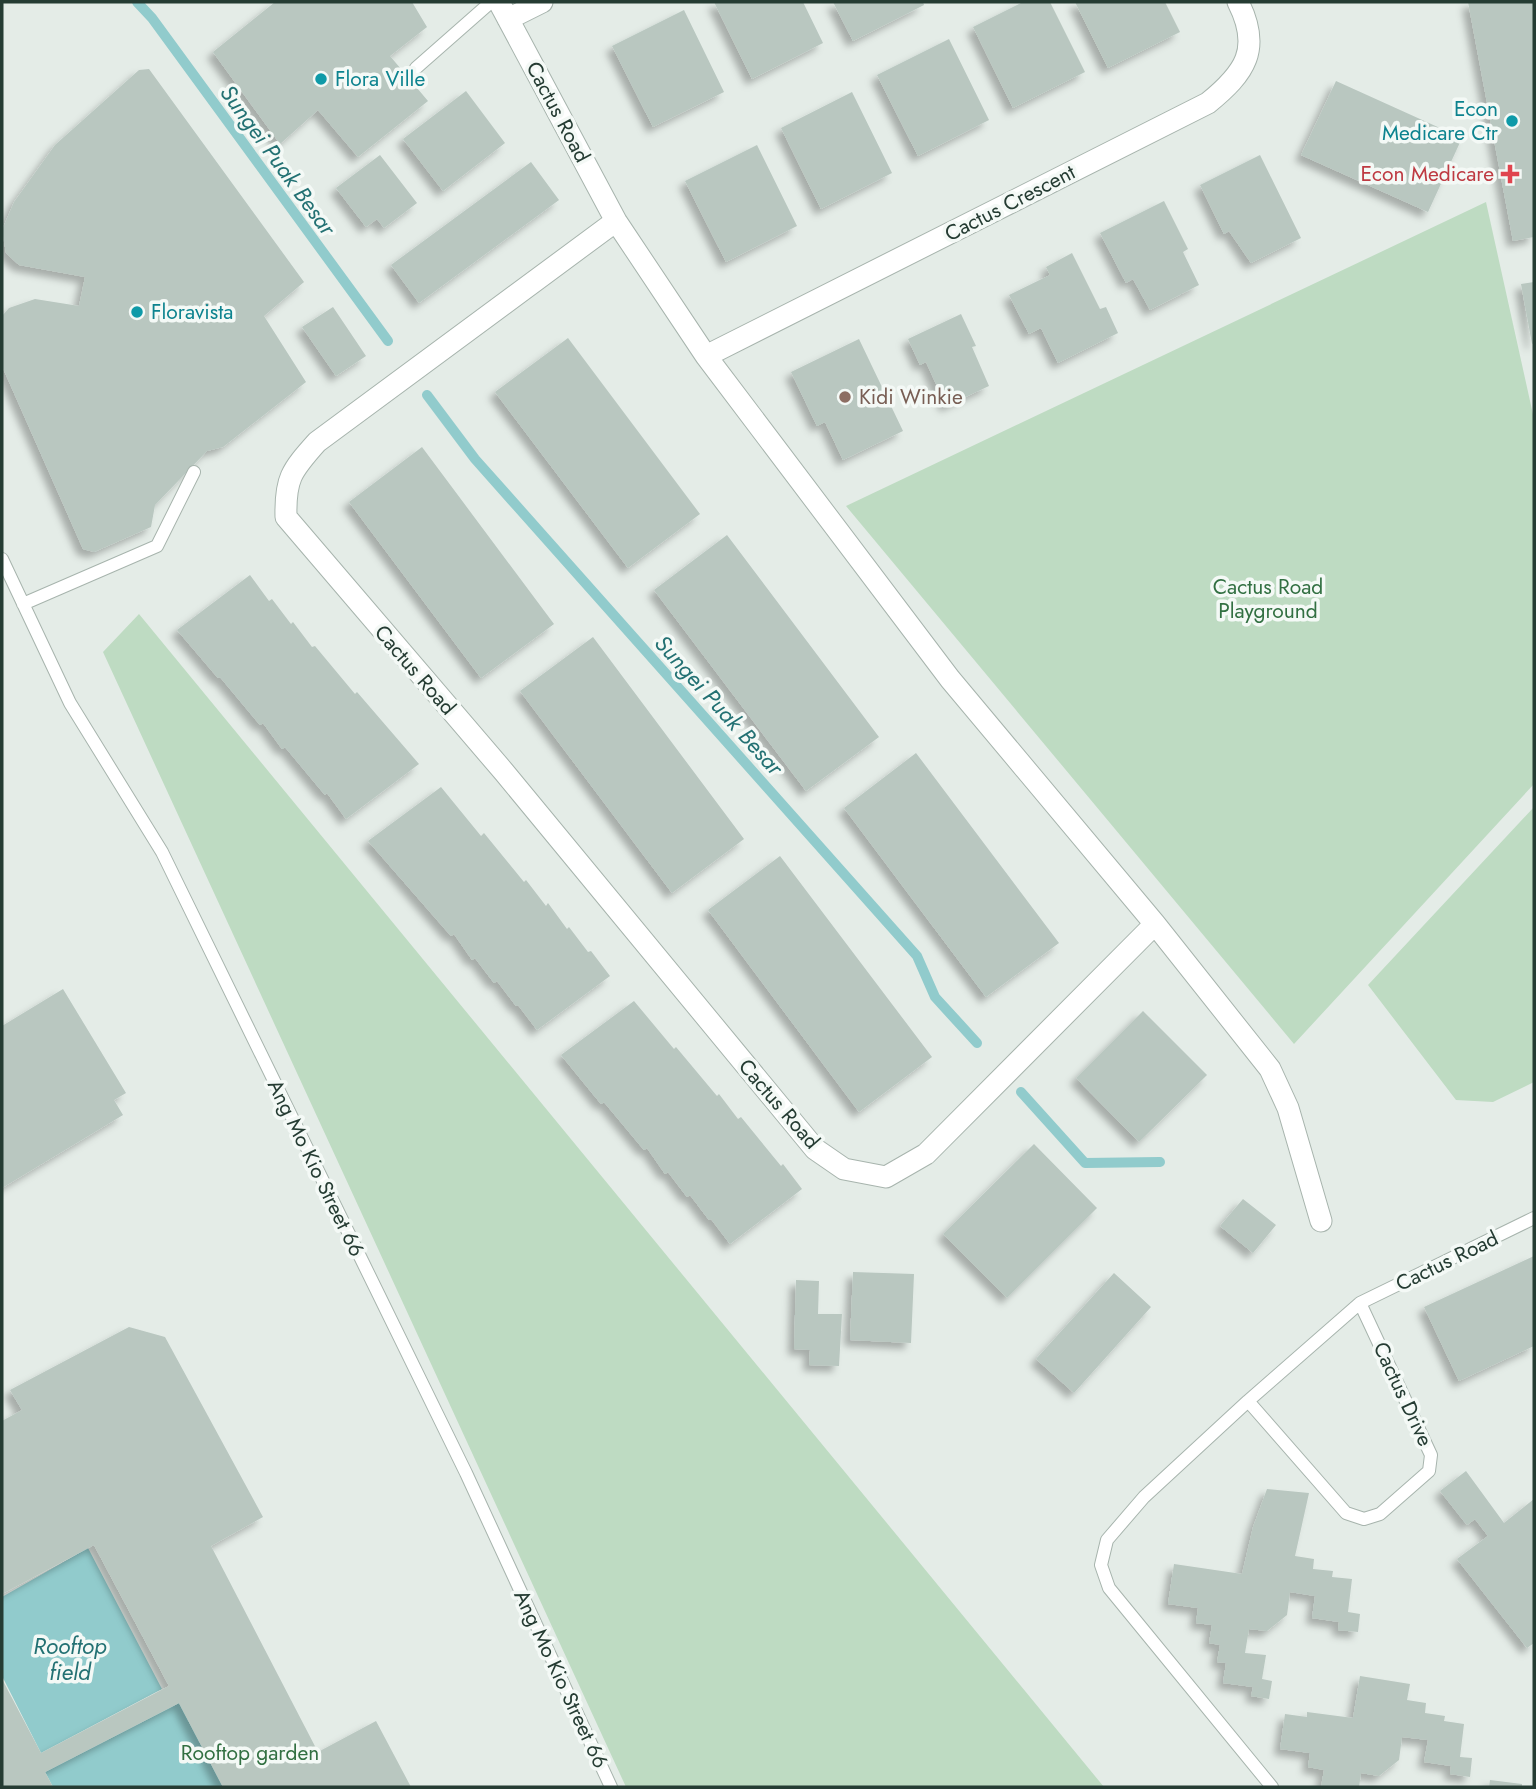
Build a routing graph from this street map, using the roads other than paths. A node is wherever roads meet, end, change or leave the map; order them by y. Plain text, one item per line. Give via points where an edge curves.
1 (491, 2) edge
2 (542, 2) edge
3 (1238, 2) edge
4 (504, 10) edge
5 (416, 68) dead end
6 (617, 221) junction
7 (706, 356) junction
8 (194, 472) dead end
9 (2, 559) edge
10 (23, 604) junction
11 (1155, 924) junction
12 (1534, 1218) edge
13 (1321, 1221) dead end
14 (1360, 1303) junction
15 (1248, 1401) junction
16 (611, 1787) edge
17 (1272, 1787) edge

1 - 5 lane
2 - 4 street
3 - 7 street, Cactus Crescent via 1244,15 1247,57 1235,81 1208,103
4 - 6 street, Cactus Road
6 - 7 street, Cactus Road
6 - 11 street, Cactus Road via 317,442 285,488 286,517 815,1149 844,1169 886,1177 926,1154
7 - 11 street, Cactus Road via 950,679
8 - 10 lane via 157,546
9 - 10 lane, Ang Mo Kio Street 66
10 - 16 lane, Ang Mo Kio Street 66 via 70,703 162,852 466,1474
11 - 13 street via 1270,1069 1288,1108
12 - 14 lane, Cactus Road
14 - 15 lane
14 - 15 lane, Cactus Drive via 1431,1455 1429,1471 1380,1514 1364,1519 1346,1513
15 - 17 lane via 1144,1497 1107,1540 1101,1565 1109,1588

